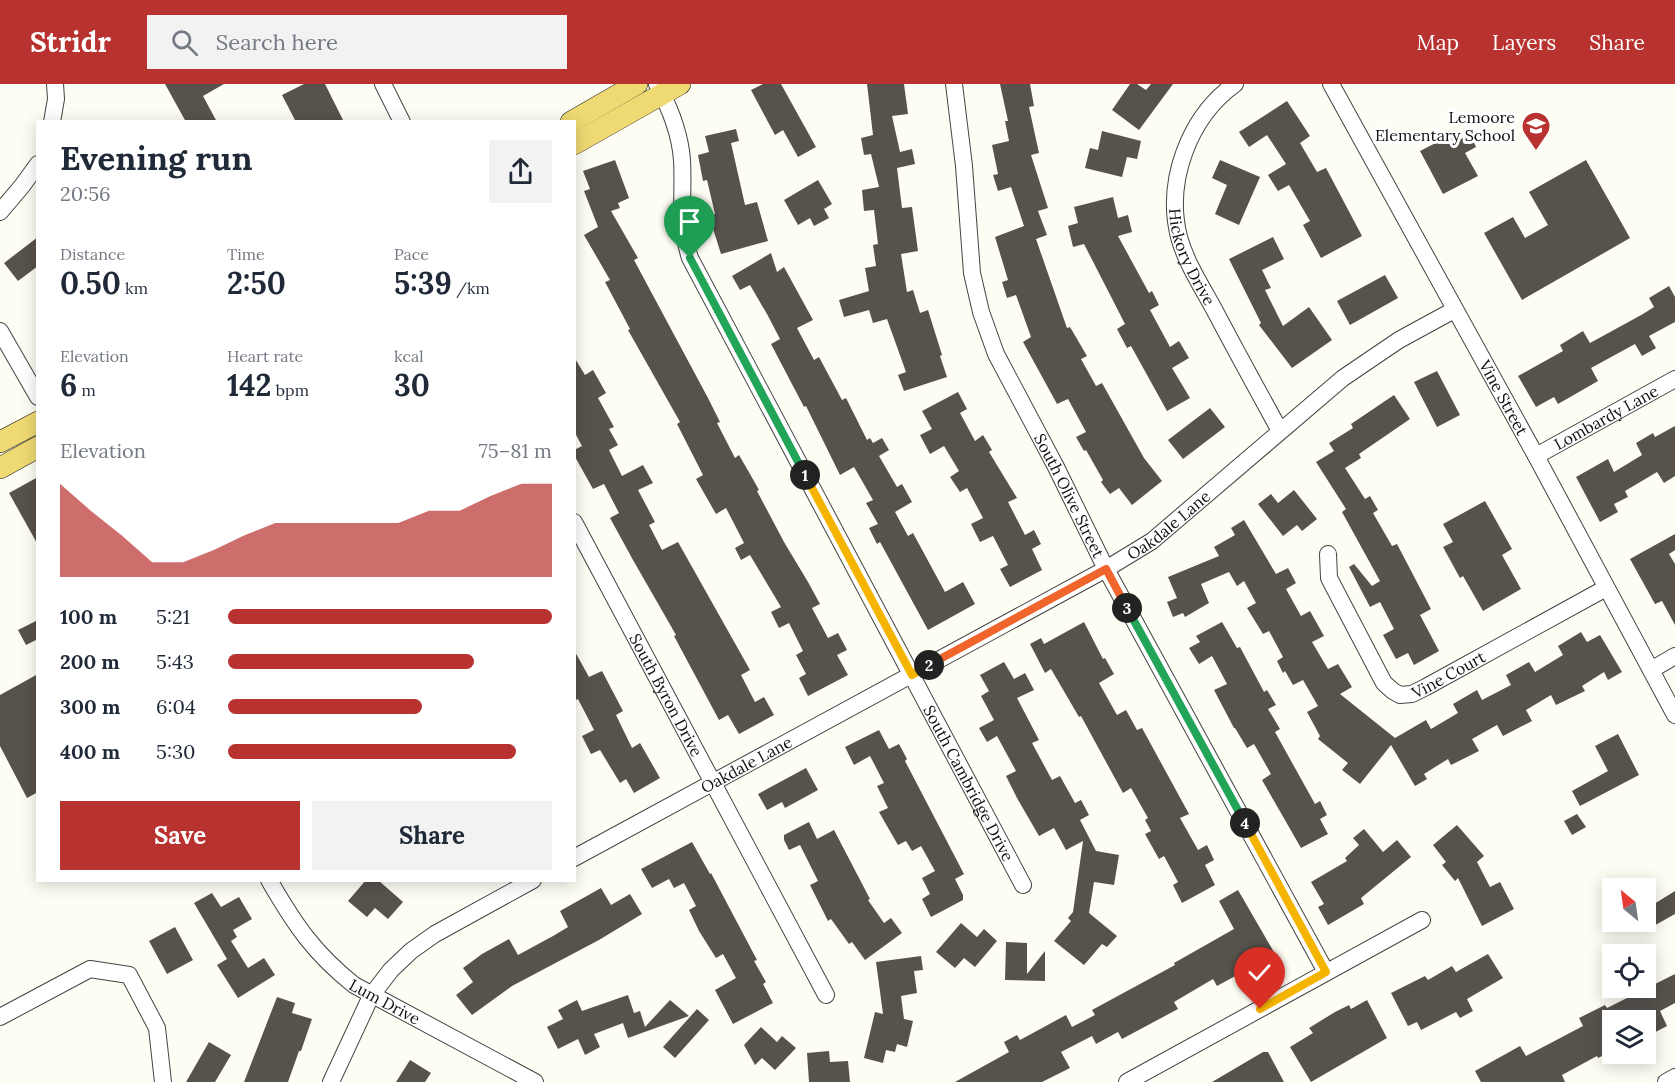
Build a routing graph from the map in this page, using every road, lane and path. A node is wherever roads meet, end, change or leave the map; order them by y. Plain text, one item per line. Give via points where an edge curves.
1 (55, 84) edge
2 (383, 84) edge
3 (637, 84) edge
4 (954, 84) edge
5 (1235, 84) edge
6 (1331, 84) edge
7 (667, 87) edge
8 (54, 120) edge
9 (401, 120) edge
10 (574, 120) edge
11 (576, 143) edge
12 (36, 167) edge
13 (0, 212) edge
14 (1454, 310) junction
15 (0, 331) edge
16 (1675, 379) edge
17 (36, 394) edge
18 (36, 423) edge
19 (1280, 431) junction
20 (0, 442) edge
21 (36, 448) edge
22 (1536, 456) junction
23 (0, 468) edge
24 (576, 526) edge
25 (1328, 554) dead end
26 (1106, 569) junction
27 (1606, 588) junction
28 (1675, 656) edge
29 (1651, 670) junction
30 (912, 675) junction
31 (1675, 715) edge
32 (712, 783) junction
33 (576, 857) edge
34 (270, 882) edge
35 (525, 882) edge
36 (1023, 885) dead end
37 (510, 886) edge
38 (1422, 920) dead end
39 (1326, 972) junction
40 (826, 995) dead end
41 (371, 996) junction
42 (0, 1017) edge
43 (1675, 1077) edge
44 (163, 1082) edge
45 (331, 1082) edge
46 (535, 1082) edge
47 (1127, 1082) edge
48 (1666, 1082) edge

1 - 8 street
2 - 9 street
3 - 10 main road
4 - 26 street, South Olive Street via 972,273 981,312 996,354
5 - 19 street, Hickory Drive via 1202,116 1191,136 1178,175 1176,218 1191,268
6 - 14 street, Vine Street
7 - 11 main road
7 - 30 street, South Cambridge Drive via 679,137 681,220 690,258
12 - 13 street
14 - 19 street, Oakdale Lane via 1399,340 1343,378
14 - 22 street, Vine Street
15 - 17 street
16 - 22 street, Lombardy Lane
18 - 20 main road
19 - 26 street, Oakdale Lane via 1152,541
21 - 23 main road
22 - 27 street, Vine Street
24 - 32 street, South Byron Drive
25 - 27 street, Vine Court via 1329,578 1372,663 1384,683 1400,695 1426,687
26 - 30 street, Oakdale Lane
26 - 39 street, South Olive Street
27 - 29 street, Vine Street
28 - 29 street
29 - 31 street, Vine Street
30 - 32 street, Oakdale Lane
30 - 36 street, South Cambridge Drive
32 - 33 street, Oakdale Lane
32 - 40 street, South Byron Drive
34 - 41 street, Lum Drive via 315,950
35 - 37 street
37 - 41 street via 411,951
38 - 39 street
39 - 47 street
41 - 45 street
41 - 46 street, Lum Drive
42 - 44 street via 90,969 129,975 157,1028
43 - 48 street

